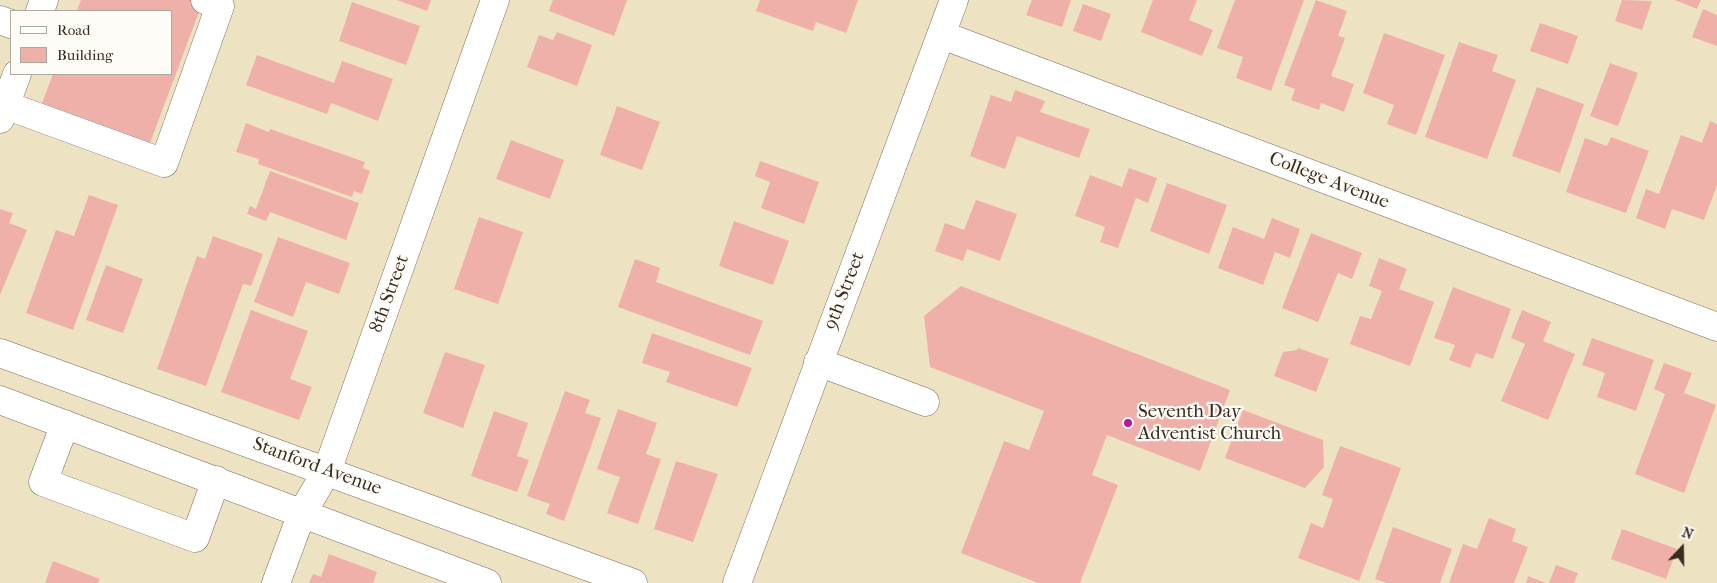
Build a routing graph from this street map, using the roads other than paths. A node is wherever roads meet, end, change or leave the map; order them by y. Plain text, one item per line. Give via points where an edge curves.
1 (205, 0) edge
2 (495, 0) edge
3 (954, 0) edge
4 (942, 36) junction
5 (17, 75) edge
6 (3, 112) edge
7 (1717, 327) edge
8 (0, 353) edge
9 (818, 362) junction
10 (0, 400) edge
11 (925, 402) dead end
12 (65, 424) junction
13 (327, 470) junction
14 (216, 480) junction
15 (302, 513) junction
16 (276, 583) edge
17 (487, 583) edge
18 (633, 583) edge
19 (737, 583) edge

1 - 6 street via 220,6 164,163
2 - 13 street, 8th Street
3 - 4 street, 9th Street
4 - 7 street, College Avenue
4 - 9 street, 9th Street
5 - 6 street
8 - 13 street, Stanford Avenue
9 - 11 street
9 - 19 street, 9th Street
10 - 12 street
12 - 14 street
12 - 14 street via 44,482 52,485 195,538
13 - 15 street, 8th Street
13 - 18 street, Stanford Avenue
14 - 15 street
15 - 16 street, 8th Street
15 - 17 street

